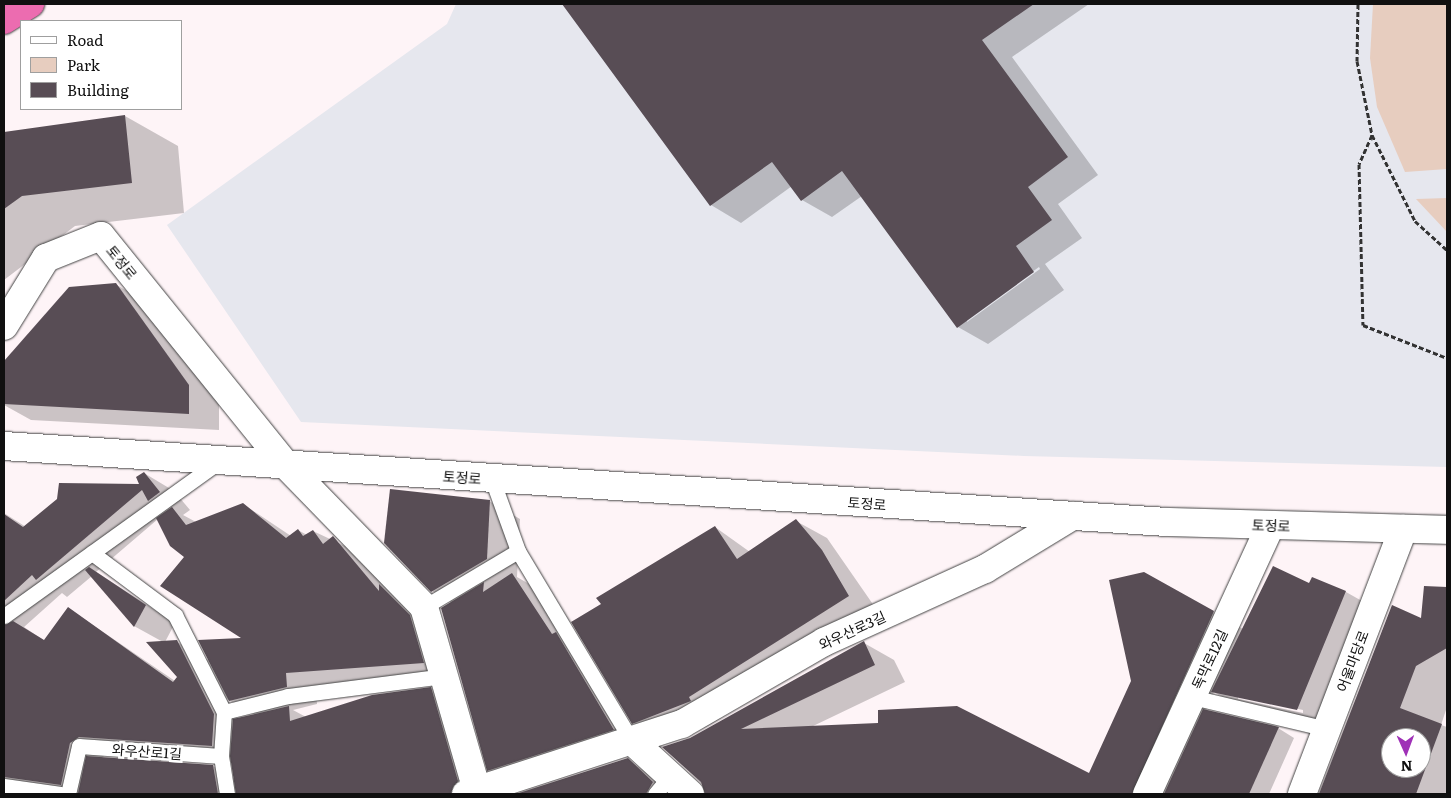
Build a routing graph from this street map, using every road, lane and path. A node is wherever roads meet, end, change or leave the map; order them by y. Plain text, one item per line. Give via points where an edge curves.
1 (1358, 4) edge
2 (1372, 135) junction
3 (1447, 250) edge
4 (4, 326) edge
5 (1447, 358) edge
6 (4, 446) edge
7 (220, 461) junction
8 (286, 465) junction
9 (492, 479) junction
10 (1072, 516) junction
11 (1271, 524) junction
12 (1403, 529) junction
13 (1447, 530) edge
14 (518, 551) junction
15 (92, 553) junction
16 (424, 607) junction
17 (4, 616) edge
18 (444, 676) junction
19 (1192, 697) junction
20 (224, 712) junction
21 (1326, 729) junction
22 (631, 740) junction
23 (221, 756) junction
24 (663, 785) edge
25 (4, 786) edge
26 (472, 793) edge
27 (60, 794) edge
28 (68, 794) edge
29 (227, 794) edge
30 (690, 794) edge
31 (1147, 794) edge
32 (1302, 794) edge

1 - 2 path via 1357,61
2 - 3 path via 1415,221
2 - 5 path via 1358,164 1363,325
4 - 8 street, 토정로 via 46,258 101,236
6 - 7 street, 토정로
7 - 8 street, 토정로
7 - 15 lane
8 - 9 street, 토정로
8 - 16 street, 토정로
9 - 10 street, 토정로
9 - 14 lane
10 - 11 street, 토정로
10 - 22 street, 와우산로3길 via 985,569 824,642 682,724
11 - 12 street, 토정로
11 - 19 street, 독막로12길
12 - 13 street, 토정로
12 - 21 street, 어울마당로
14 - 16 lane
14 - 22 lane
15 - 17 lane
15 - 20 lane via 175,615
16 - 18 street
18 - 20 lane via 288,696
18 - 26 street
19 - 21 lane
19 - 31 street, 독막로12길
20 - 23 lane
21 - 32 street, 어울마당로
22 - 24 street
22 - 26 street, 와우산로3길
23 - 28 lane, 와우산로1길 via 79,746
23 - 29 lane
24 - 30 street
25 - 27 lane

